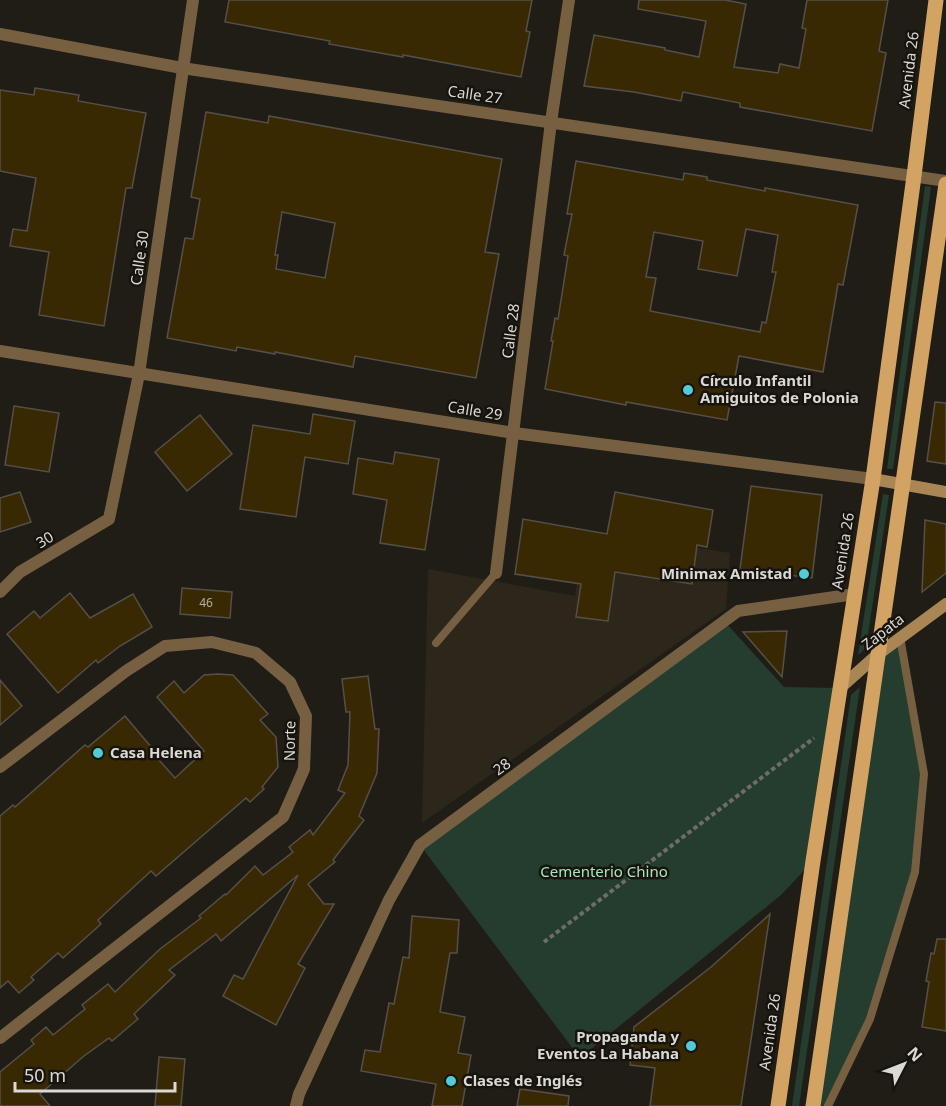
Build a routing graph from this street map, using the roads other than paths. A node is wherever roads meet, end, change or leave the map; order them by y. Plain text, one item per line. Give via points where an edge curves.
1 (193, 0) edge
2 (570, 0) edge
3 (936, 0) edge
4 (0, 34) edge
5 (182, 68) junction
6 (551, 122) junction
7 (914, 176) junction
8 (946, 182) edge
9 (0, 351) edge
10 (139, 374) junction
11 (514, 433) junction
12 (873, 479) junction
13 (903, 484) junction
14 (946, 492) edge
15 (110, 519) joint
16 (496, 573) joint
17 (0, 592) edge
18 (855, 594) junction
19 (946, 604) edge
20 (900, 637) junction
21 (436, 643) dead end
22 (877, 655) junction
23 (840, 688) junction
24 (0, 766) edge
25 (0, 1038) edge
26 (296, 1106) edge
27 (778, 1106) edge
28 (813, 1106) edge
29 (828, 1106) edge

1 - 5 street, Calle 30
2 - 6 street, Calle 28
3 - 7 main road, Avenida 26
4 - 5 street, Calle 27
5 - 6 street, Calle 27
5 - 10 street, Calle 30
6 - 7 street, Calle 27
6 - 11 street, Calle 28
7 - 8 street, Calle 27
7 - 12 main road, Avenida 26
8 - 13 main road
9 - 10 street, Calle 29
10 - 11 street, Calle 29
10 - 15 street, Calle 30
11 - 12 street, Calle 29
11 - 16 street, Calle 28
12 - 13 main road, Calle 29
12 - 18 main road, Avenida 26
13 - 14 main road, Calle 29
13 - 22 main road
15 - 17 street, 30 via 20,572
16 - 21 lane, Calle 28
18 - 23 main road, Avenida 26
18 - 26 street, 28 via 738,611 420,845 389,900
19 - 20 main road, Zapata
20 - 22 main road, Zapata
20 - 29 lane via 924,774 915,872 870,1019
22 - 23 main road, Zapata
22 - 28 main road
23 - 27 main road, Avenida 26
24 - 25 street, Norte via 165,646 212,642 256,653 290,682 306,716 304,769 283,817

